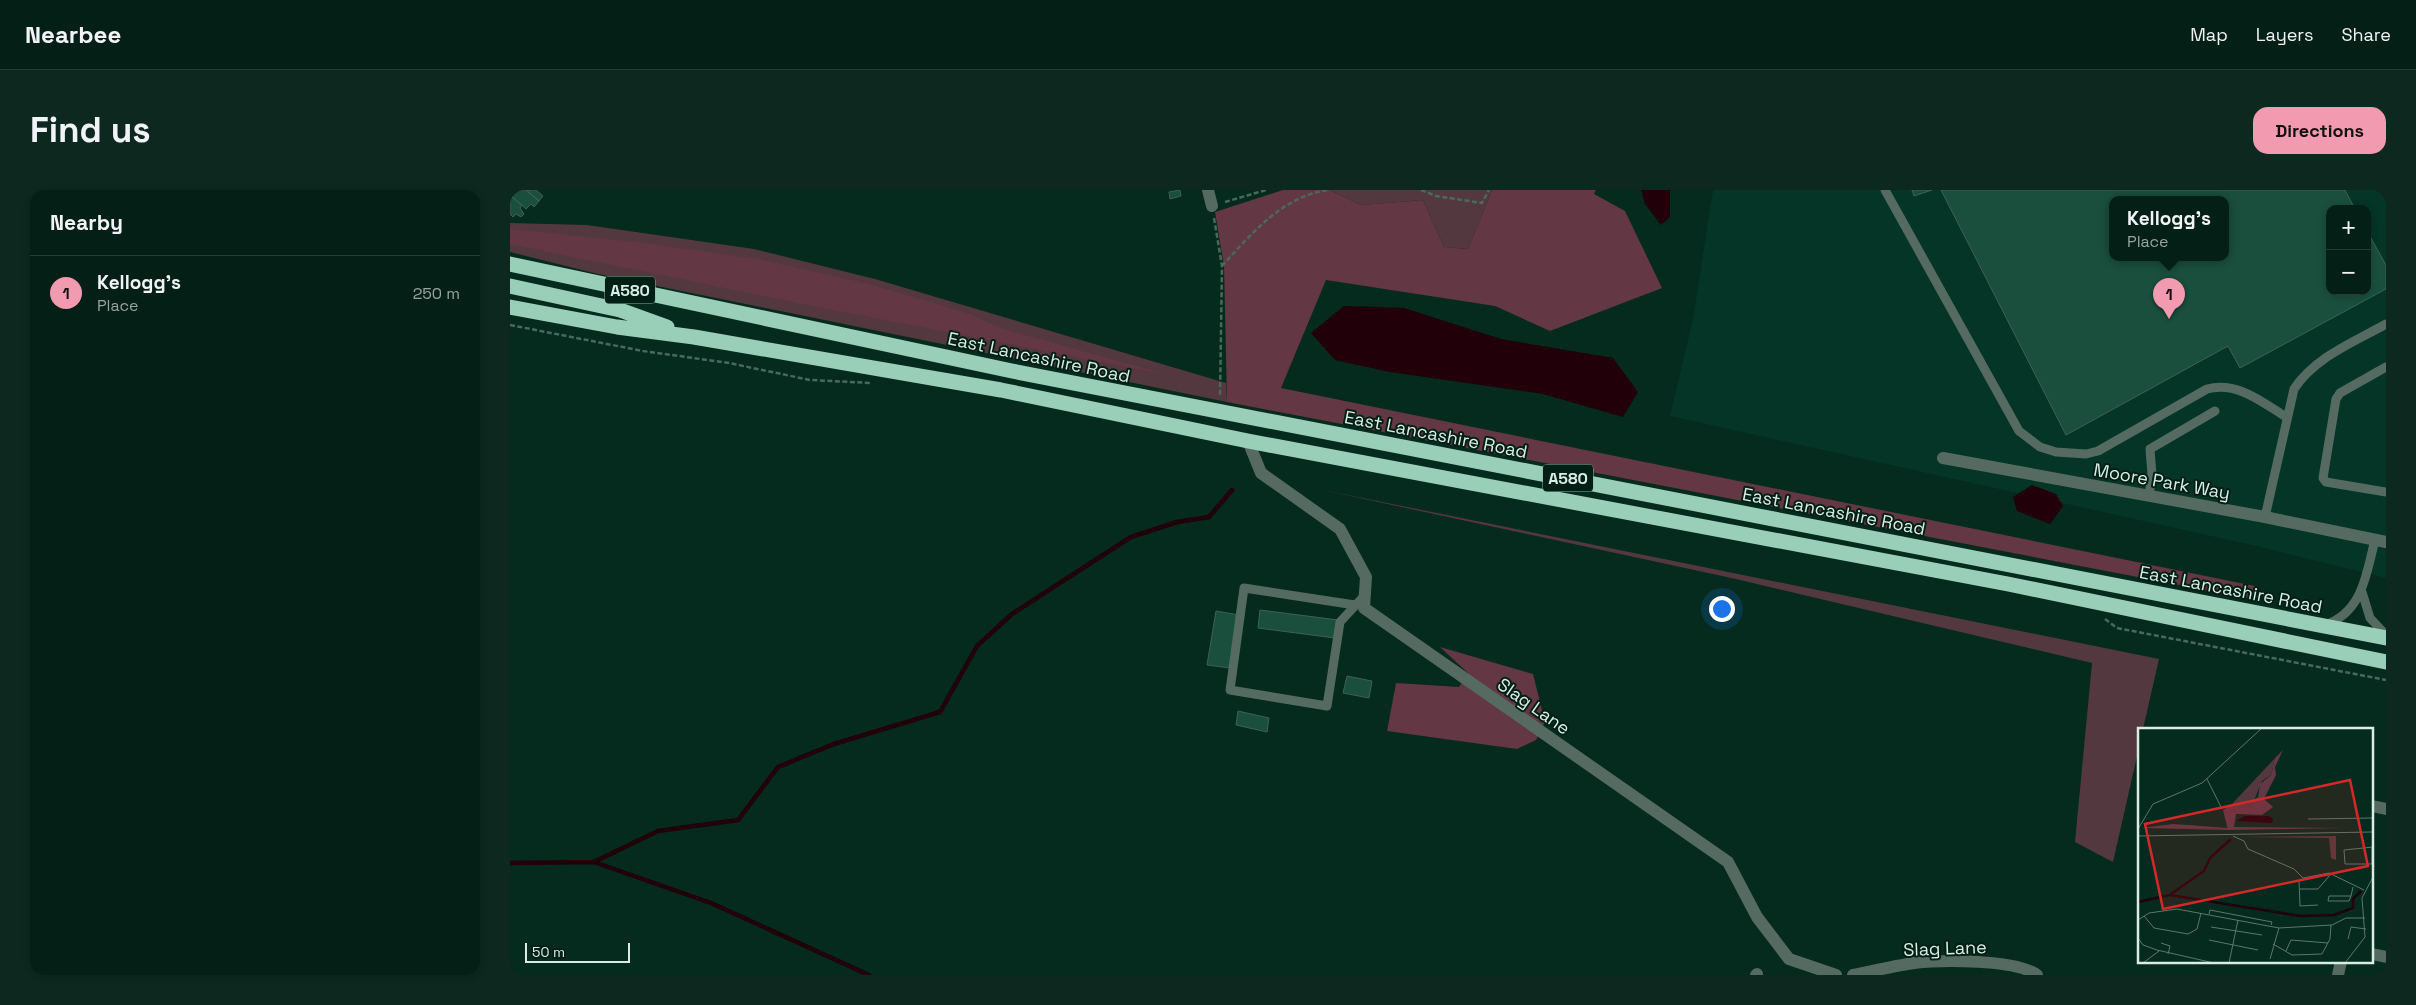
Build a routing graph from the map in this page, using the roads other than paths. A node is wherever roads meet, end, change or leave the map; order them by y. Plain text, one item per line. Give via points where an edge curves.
1 (1208, 190) edge
2 (1885, 190) edge
3 (1212, 206) road end
4 (510, 264) edge
5 (510, 286) edge
6 (510, 307) edge
7 (2386, 324) edge
8 (694, 337) junction
9 (2386, 367) edge
10 (2215, 411) dead end
11 (1227, 414) junction
12 (2286, 417) junction
13 (1230, 438) junction
14 (1248, 441) junction
15 (1943, 458) dead end
16 (2386, 492) edge
17 (2149, 496) junction
18 (2265, 517) junction
19 (2380, 541) edge
20 (2362, 592) junction
21 (1365, 595) junction
22 (1355, 605) junction
23 (2322, 626) junction
24 (2386, 636) edge
25 (2386, 662) edge
26 (2341, 962) edge
27 (1836, 975) edge
28 (1853, 975) edge
29 (2037, 975) edge
30 (2338, 975) edge

1 - 3 street
2 - 12 lane via 2018,431 2040,447 2075,455 2098,451 2217,386 2248,394
4 - 11 highway, East Lancashire Road / A580
5 - 8 highway via 620,310
6 - 8 highway, A580 via 617,327
7 - 12 lane via 2319,362 2304,375 2294,389
8 - 13 highway, A580 via 1001,390
9 - 16 lane via 2340,393 2336,399 2323,478 2326,482
10 - 17 lane via 2150,449 2152,475
11 - 13 highway
11 - 23 highway, East Lancashire Road / A580
12 - 18 lane
13 - 14 highway, A580
14 - 21 street, Slag Lane via 1261,473 1340,529 1366,577
14 - 25 highway, A580 via 2008,584
15 - 17 street, Moore Park Way
17 - 18 street, Moore Park Way
18 - 19 street, Moore Park Way
19 - 20 lane, Moore Park Way
20 - 23 lane, Moore Park Way via 2341,617
20 - 24 lane via 2370,618
21 - 22 lane
21 - 27 street, Slag Lane via 1364,608 1728,862 1757,918 1789,958
22 - 22 lane via 1340,622 1327,706 1230,690 1244,588
23 - 24 highway, East Lancashire Road / A580
26 - 30 street
28 - 29 street, Slag Lane via 1915,963 1982,962 2031,971

